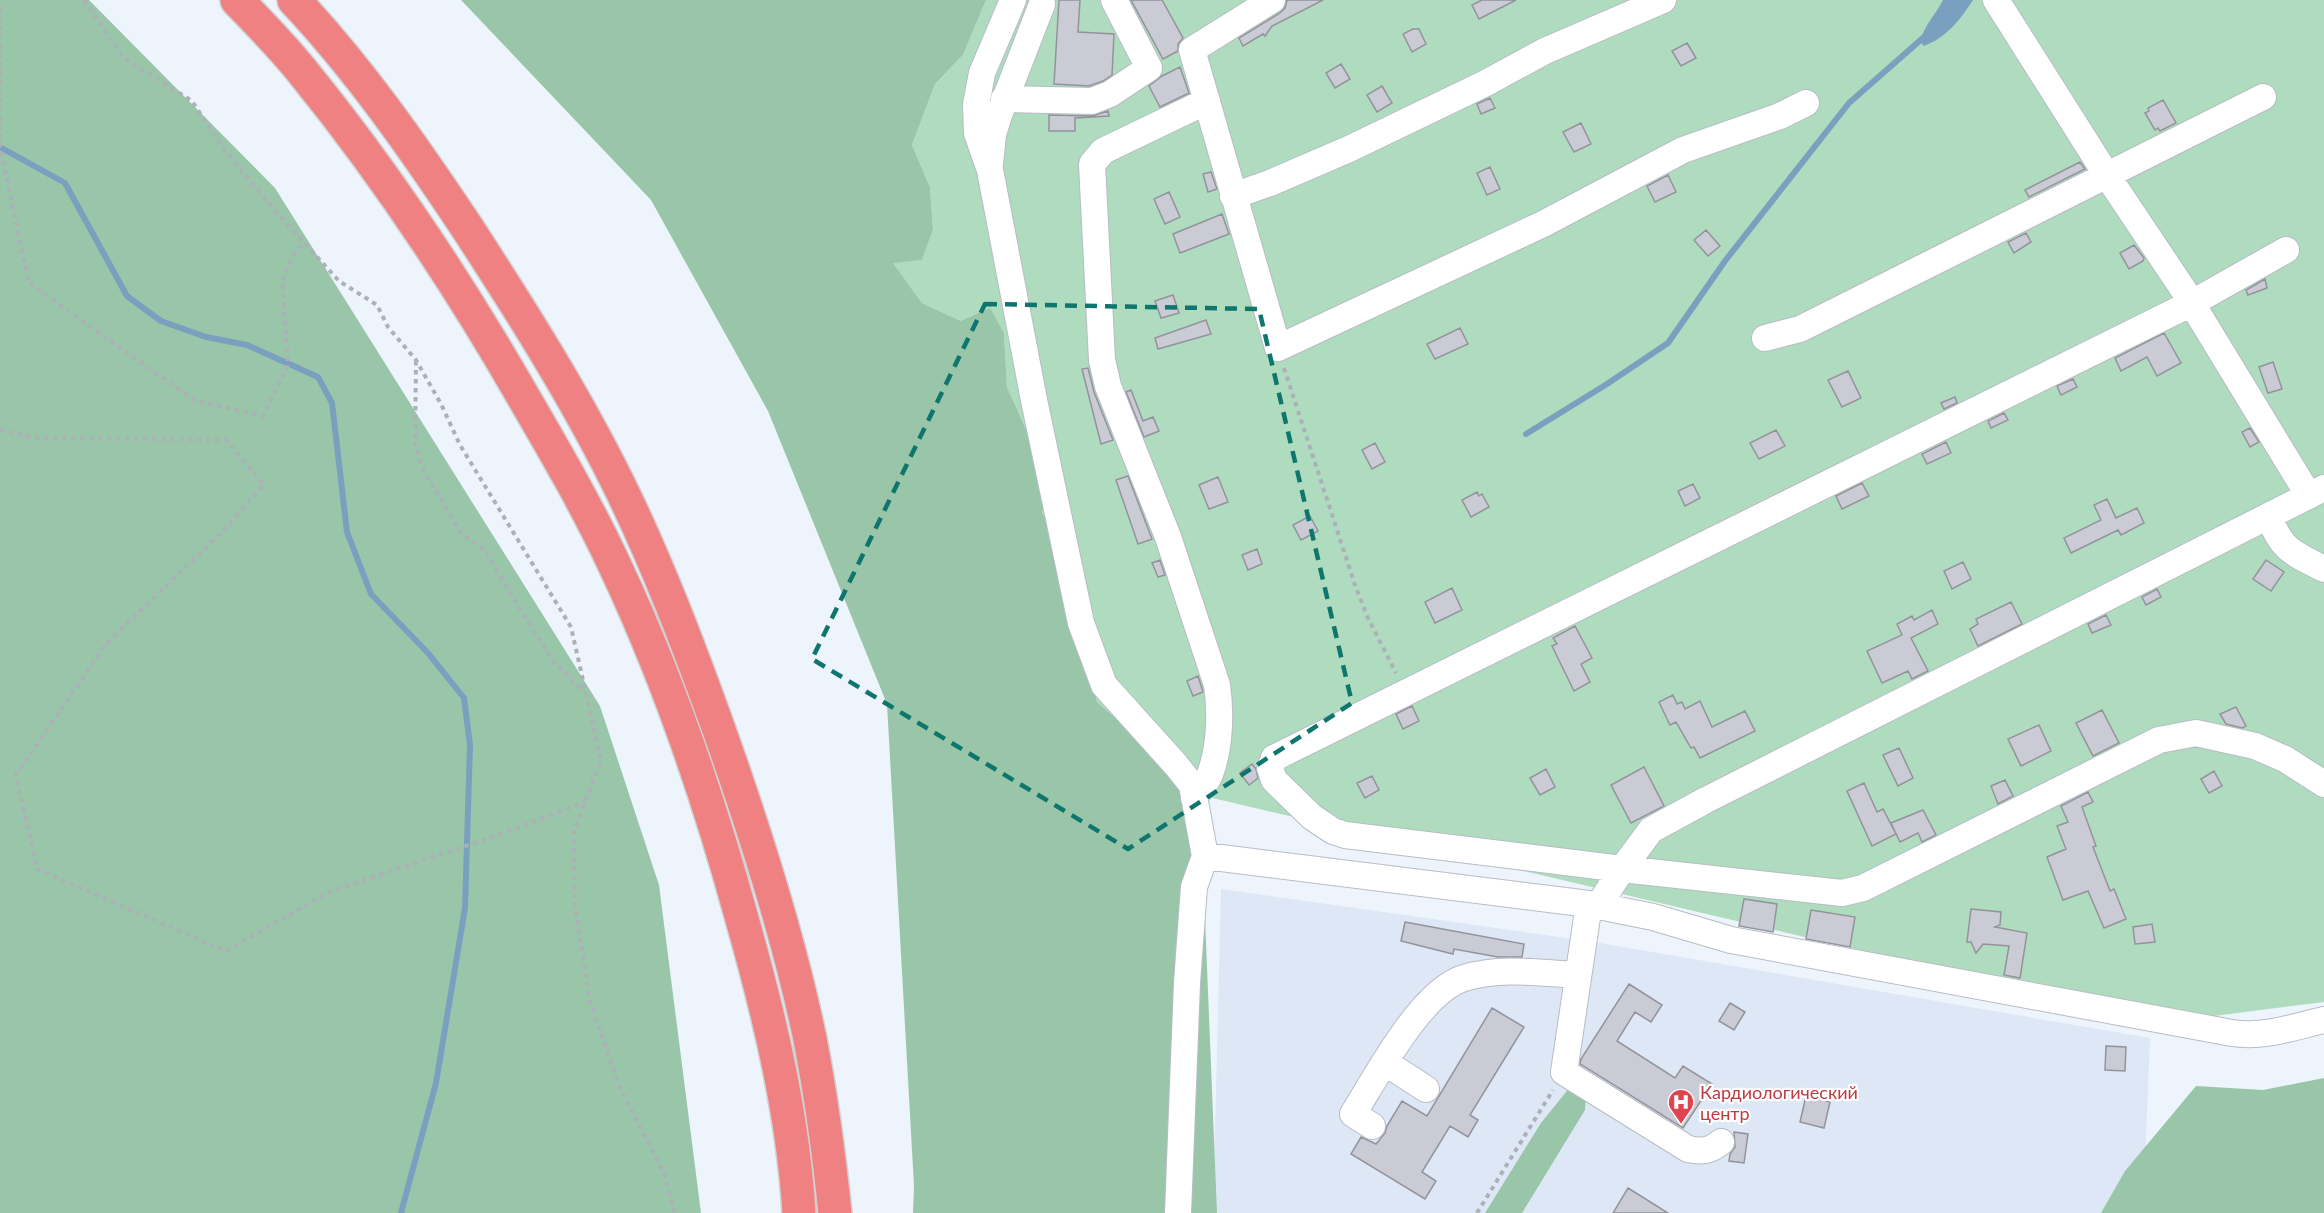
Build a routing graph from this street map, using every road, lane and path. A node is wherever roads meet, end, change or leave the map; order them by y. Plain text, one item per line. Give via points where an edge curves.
1 (84, 0) edge
2 (237, 0) edge
3 (294, 0) edge
4 (1013, 0) edge
5 (1114, 0) edge
6 (1272, 0) edge
7 (1663, 0) edge
8 (1996, 0) edge
9 (1042, 4) dead end
10 (0, 8) edge
11 (2263, 97) dead end
12 (1004, 99) junction
13 (1207, 100) junction
14 (1806, 103) dead end
15 (990, 170) junction
16 (2106, 174) junction
17 (1233, 196) junction
18 (304, 243) junction
19 (2286, 250) dead end
20 (2192, 303) junction
21 (1766, 338) dead end
22 (1278, 348) junction
23 (416, 360) junction
24 (0, 429) edge
25 (2316, 492) edge
26 (2269, 516) junction
27 (2324, 569) edge
28 (1406, 693) junction
29 (586, 694) junction
30 (2324, 784) edge
31 (1194, 798) junction
32 (585, 802) junction
33 (1205, 856) junction
34 (1622, 869) junction
35 (1594, 905) junction
36 (1578, 975) junction
37 (2324, 1020) edge
38 (1386, 1063) junction
39 (1564, 1072) junction
40 (1426, 1089) dead end
41 (1372, 1126) dead end
42 (1721, 1142) dead end
43 (675, 1213) edge
44 (799, 1213) edge
45 (835, 1213) edge
46 (1178, 1213) edge
47 (1477, 1213) edge

1 - 18 path via 124,58 192,101 224,150
2 - 44 highway via 300,69 431,245 572,480 616,567 654,657 733,885 776,1059
3 - 45 highway via 373,94 513,297 616,479 651,553 688,642 734,772 782,927 809,1038
4 - 15 lane via 982,73 976,105 976,133
5 - 12 lane via 1149,68 1110,94 1092,100
6 - 13 lane via 1192,50
7 - 17 lane via 1545,51 1349,149
8 - 16 lane
9 - 12 lane
10 - 18 path via 0,147 29,283 194,400 263,416 288,366 282,281 293,255
11 - 16 lane
12 - 15 lane via 993,134
13 - 17 lane
13 - 31 lane via 1103,151 1092,164 1102,360 1108,386 1168,537 1220,702 1210,776
14 - 22 lane via 1683,150 1543,224
15 - 31 lane via 1081,623 1104,685 1192,785
16 - 20 lane
16 - 21 lane via 1800,329
17 - 22 lane
18 - 23 path via 339,281 377,305 388,327
19 - 20 lane
20 - 25 lane
20 - 28 lane
22 - 28 path via 1355,585
23 - 29 path via 460,445 571,627
23 - 29 path via 415,446 424,471 461,533 484,550 552,660
24 - 32 path via 34,438 226,440 264,484 221,533 107,644 16,775 37,869 226,951 329,892
25 - 26 lane
26 - 27 lane via 2277,537 2289,550
26 - 34 lane via 1651,830
28 - 34 lane via 1274,758 1270,768 1275,780 1312,817 1345,835
29 - 32 path via 601,760
30 - 34 lane via 2285,759 2255,746 2196,733 2159,740 1863,888 1842,893
31 - 33 lane
32 - 43 path via 574,832 575,896 590,1001 619,1086 664,1174
33 - 35 lane
33 - 46 lane via 1194,887
34 - 35 lane
35 - 36 lane
35 - 37 lane via 1731,939 2241,1034 2266,1034
36 - 38 lane via 1522,971 1464,978 1428,1001
36 - 39 lane
38 - 40 lane
38 - 41 lane via 1353,1114
39 - 42 lane via 1688,1149 1702,1152
39 - 47 path

